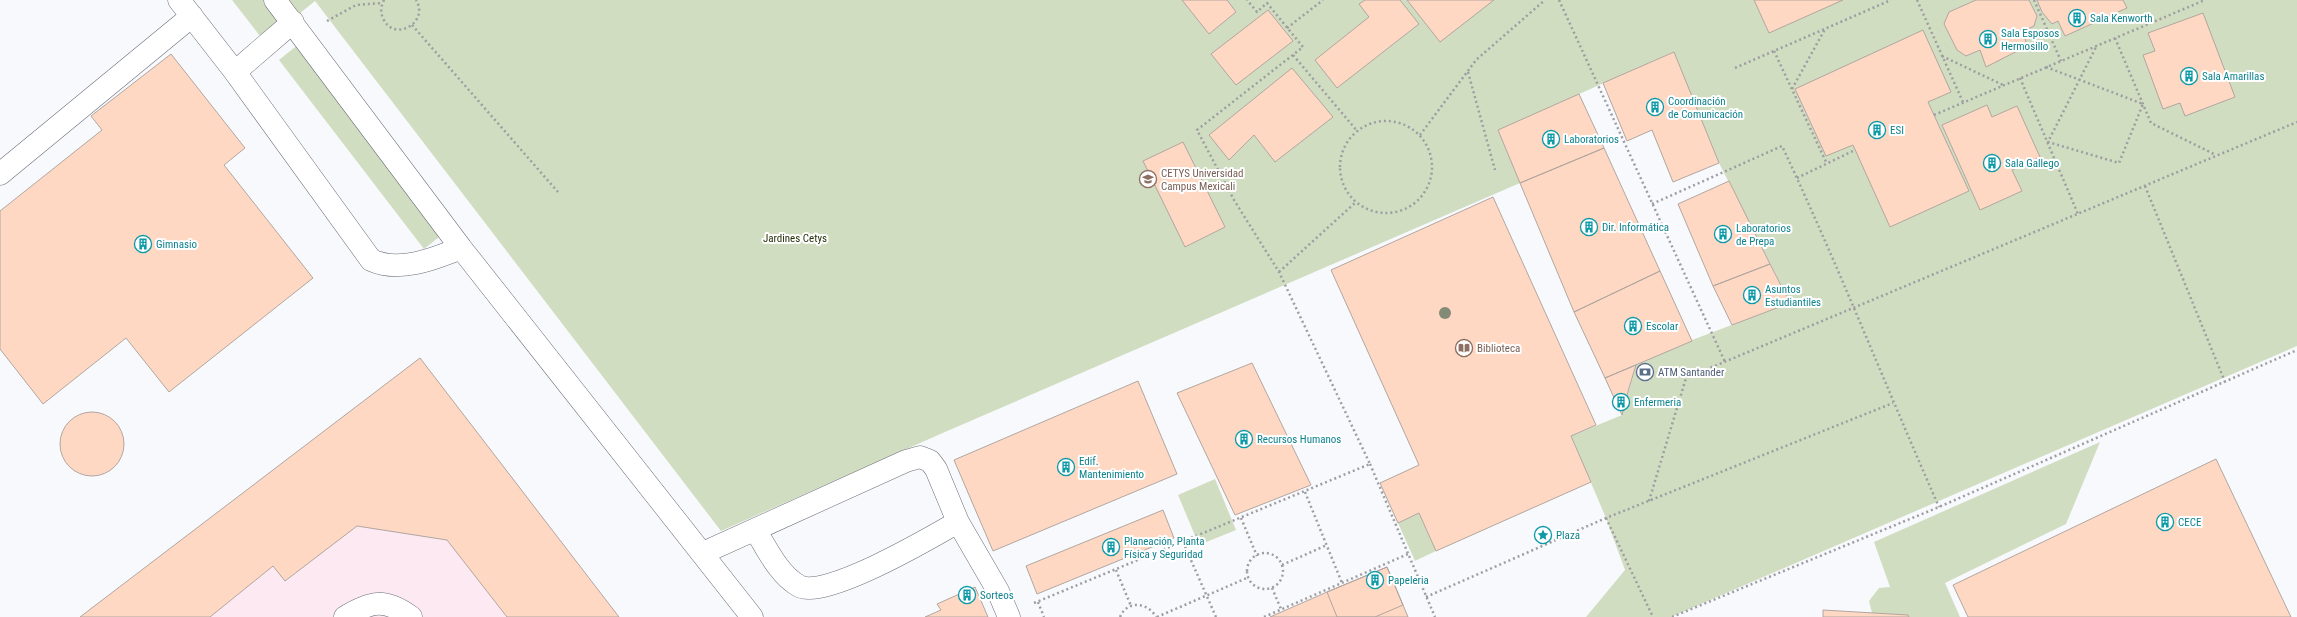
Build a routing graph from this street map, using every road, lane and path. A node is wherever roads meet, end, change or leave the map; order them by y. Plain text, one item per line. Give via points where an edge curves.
1 (275, 0) edge
2 (416, 0) edge
3 (1248, 0) edge
4 (1323, 0) edge
5 (1545, 0) edge
6 (1560, 0) edge
7 (1891, 0) edge
8 (1917, 0) edge
9 (2034, 0) edge
10 (2205, 0) edge
11 (383, 1) edge
12 (186, 8) edge
13 (293, 22) junction
14 (325, 22) dead end
15 (412, 25) junction
16 (1287, 28) junction
17 (1825, 29) junction
18 (2115, 38) junction
19 (2097, 45) junction
20 (1774, 51) junction
21 (1293, 55) junction
22 (1942, 55) junction
23 (2061, 61) junction
24 (2046, 67) junction
25 (1735, 68) dead end
26 (235, 72) junction
27 (1468, 72) junction
28 (2020, 78) junction
29 (2079, 78) junction
30 (2003, 85) junction
31 (1792, 90) junction
32 (1963, 102) junction
33 (2143, 104) junction
34 (1934, 115) dead end
35 (2297, 122) edge
36 (1358, 132) junction
37 (1420, 136) junction
38 (2048, 142) junction
39 (1855, 150) dead end
40 (2217, 156) junction
41 (1827, 164) junction
42 (1495, 170) dead end
43 (0, 174) edge
44 (1797, 178) junction
45 (2145, 186) junction
46 (558, 192) dead end
47 (1356, 202) junction
48 (1652, 204) junction
49 (2078, 214) junction
50 (461, 248) junction
51 (1279, 272) junction
52 (1855, 307) junction
53 (2297, 350) edge
54 (1724, 362) junction
55 (2225, 382) junction
56 (1893, 403) junction
57 (1370, 464) junction
58 (1305, 492) junction
59 (1649, 501) junction
60 (1939, 506) junction
61 (1241, 518) junction
62 (1606, 518) junction
63 (958, 522) junction
64 (756, 531) junction
65 (1183, 542) junction
66 (1327, 545) junction
67 (704, 553) junction
68 (1408, 554) junction
69 (1257, 556) junction
70 (1282, 565) junction
71 (1116, 570) junction
72 (1249, 577) junction
73 (1342, 583) junction
74 (1272, 588) junction
75 (1207, 596) junction
76 (1426, 597) junction
77 (1038, 602) junction
78 (1131, 606) junction
79 (1282, 609) junction
80 (1009, 616) edge
81 (345, 617) edge
82 (411, 617) edge
83 (752, 617) edge
84 (1044, 617) edge
85 (1120, 617) edge
86 (1156, 617) edge
87 (1216, 617) edge
88 (1264, 617) edge
89 (1435, 617) edge
90 (1653, 617) edge
91 (1672, 617) edge

1 - 13 lane
2 - 15 path via 419,15
3 - 16 path via 1257,12 1267,3
4 - 16 path
5 - 27 path via 1476,60
6 - 48 path
7 - 17 path
8 - 22 path
9 - 23 path
10 - 18 path
11 - 14 path via 356,5
11 - 15 path via 382,16 388,26 400,30
12 - 26 lane
12 - 43 lane
13 - 26 lane
13 - 50 lane
15 - 46 path
16 - 21 path via 1303,47
17 - 20 path
17 - 31 path
18 - 19 path
18 - 33 path
19 - 23 path
19 - 29 path
20 - 25 path
20 - 31 path
21 - 36 path
21 - 51 path via 1197,130 1234,200
22 - 30 path
22 - 32 path
23 - 24 path
24 - 28 path
24 - 29 path
26 - 50 lane via 370,260 386,265 404,265
27 - 37 path
27 - 42 path
28 - 30 path
28 - 38 path
29 - 33 path
29 - 38 path
30 - 32 path
31 - 41 path
32 - 34 path
33 - 38 path via 2120,163
33 - 40 path via 2151,123
35 - 40 path
36 - 37 path via 1365,126 1380,121 1394,121 1408,126
36 - 47 path via 1345,147 1341,161 1341,176 1346,190
37 - 47 path via 1429,148 1432,163 1431,178 1424,192 1413,203 1392,211 1370,210
38 - 49 path
39 - 41 path
40 - 45 path
41 - 44 path
44 - 48 path via 1782,146
44 - 52 path
45 - 49 path
45 - 55 path
47 - 51 path
48 - 54 path
49 - 52 path
50 - 67 lane
51 - 57 path
52 - 54 path
52 - 56 path
53 - 55 path
54 - 59 path via 1686,378
55 - 60 path
56 - 59 path
56 - 60 path
57 - 58 path
57 - 68 path
58 - 61 path
58 - 66 path
59 - 62 path
60 - 91 path
61 - 65 path
61 - 69 path
62 - 76 path
62 - 90 path
63 - 64 lane via 864,571 826,587 812,588 800,587 790,580
63 - 64 lane via 936,468 930,461 920,457 906,461
63 - 80 lane via 998,591
64 - 67 lane
65 - 71 path
65 - 75 path
66 - 70 path
66 - 73 path
67 - 83 lane
68 - 73 path
68 - 76 path
69 - 70 path via 1274,556
69 - 72 path via 1249,565
70 - 74 path via 1281,581
71 - 77 path
71 - 78 path
72 - 74 path via 1260,589
72 - 75 path
73 - 79 path
74 - 79 path
75 - 86 path
75 - 87 path
76 - 89 path
77 - 80 path
77 - 84 path
78 - 85 path
78 - 86 path via 1136,604 1149,607
79 - 88 path
81 - 82 lane via 364,606 376,604 400,609

